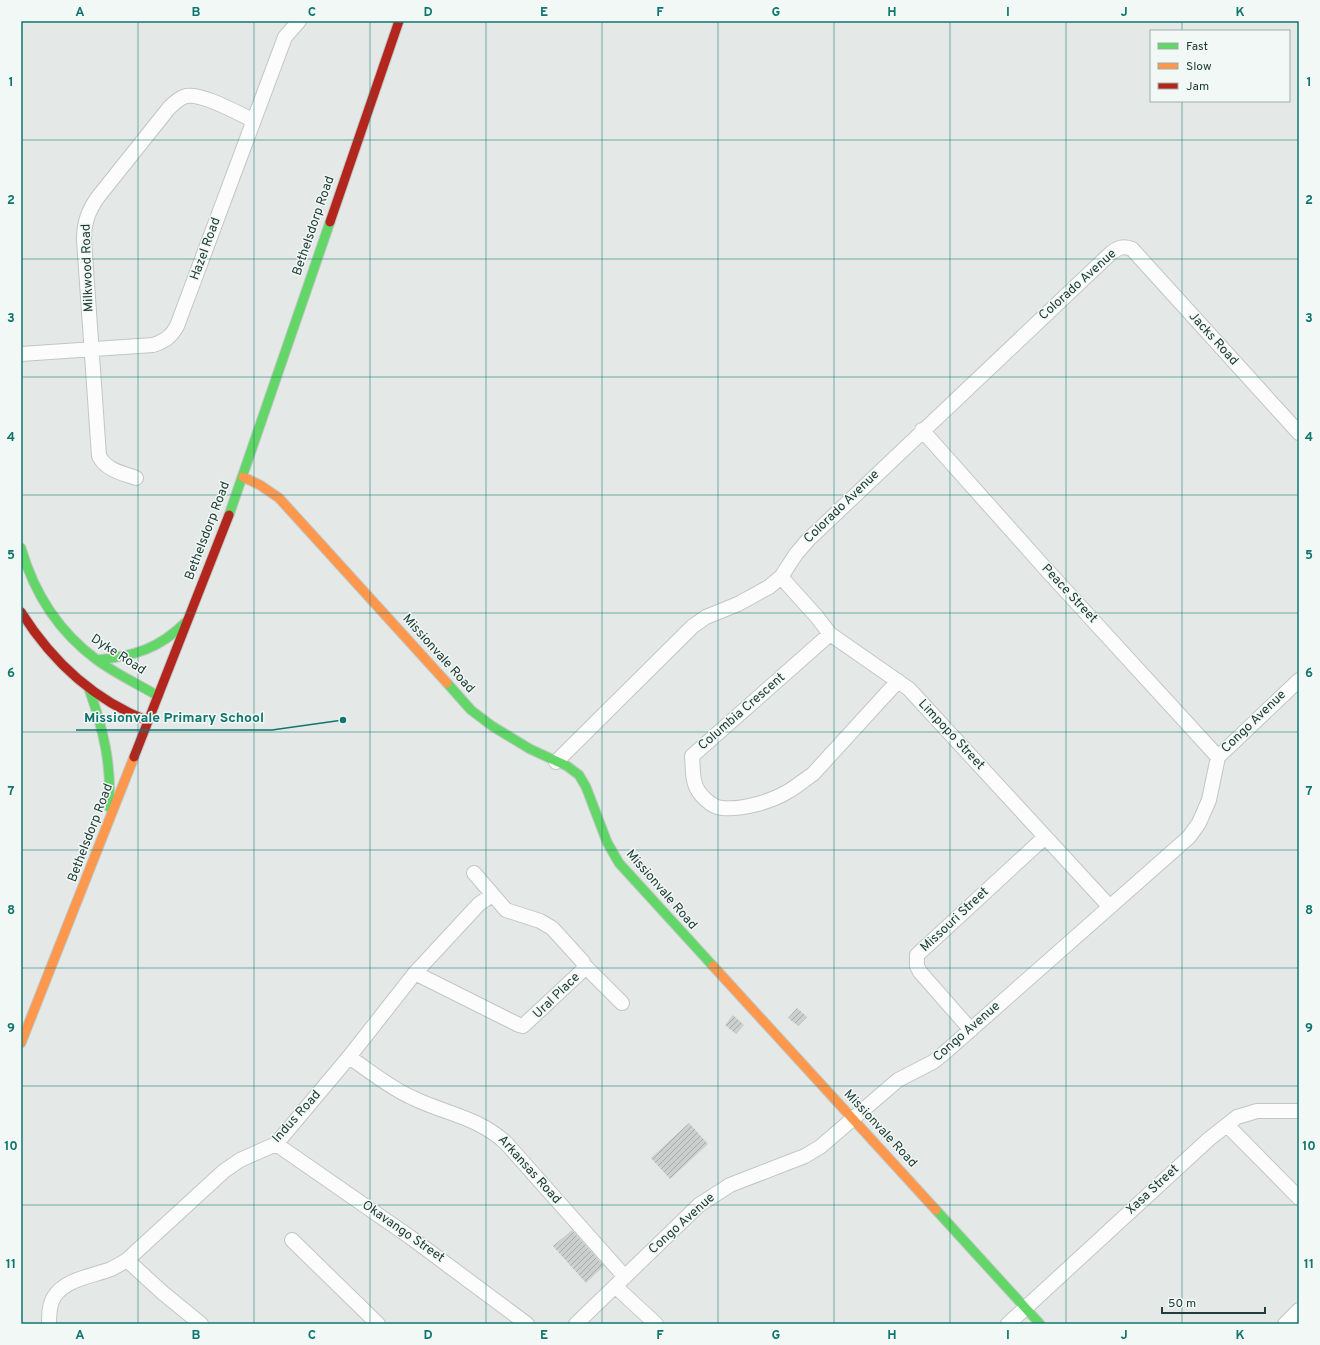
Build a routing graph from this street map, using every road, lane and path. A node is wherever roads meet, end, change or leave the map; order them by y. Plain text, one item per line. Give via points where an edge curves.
1 (299, 21) edge
2 (399, 21) edge
3 (253, 120) junction
4 (1127, 247) joint
5 (91, 349) junction
6 (21, 354) edge
7 (922, 430) junction
8 (1299, 432) edge
9 (243, 477) junction
10 (136, 478) dead end
11 (21, 548) edge
12 (781, 577) junction
13 (21, 612) edge
14 (190, 617) junction
15 (830, 634) junction
16 (97, 660) junction
17 (1299, 680) edge
18 (898, 681) junction
19 (89, 689) junction
20 (158, 696) junction
21 (148, 721) junction
22 (1218, 757) junction
23 (556, 762) junction
24 (107, 828) junction
25 (1045, 837) junction
26 (474, 873) dead end
27 (492, 895) junction
28 (1109, 906) junction
29 (584, 965) junction
30 (415, 972) junction
31 (622, 1003) dead end
32 (971, 1030) junction
33 (21, 1043) edge
34 (349, 1057) junction
35 (1299, 1111) edge
36 (854, 1119) junction
37 (1227, 1125) junction
38 (276, 1144) junction
39 (1299, 1198) edge
40 (292, 1240) dead end
41 (128, 1260) junction
42 (620, 1281) junction
43 (1025, 1308) junction
44 (1299, 1310) edge
45 (49, 1324) edge
46 (201, 1324) edge
47 (378, 1324) edge
48 (527, 1324) edge
49 (576, 1324) edge
50 (656, 1324) edge
51 (1008, 1324) edge
52 (1040, 1324) edge
53 (1285, 1324) edge

1 - 3 street, Hazel Road via 285,37
2 - 9 street, Bethelsdorp Road
3 - 5 street, Hazel Road via 172,335 153,345
3 - 5 street, Milkwood Road via 202,98 180,98 169,108 90,208 84,228
4 - 7 street, Colorado Avenue via 1118,248 1111,253
4 - 8 street, Jacks Road via 1132,249
5 - 6 street, Hazel Road
5 - 10 street, Milkwood Road via 99,456 103,464
7 - 12 street, Colorado Avenue via 808,540
7 - 22 street, Peace Street
9 - 14 street, Bethelsdorp Road
9 - 23 street, Missionvale Road via 260,484 279,498 471,710 500,732
11 - 16 street, Dyke Road via 32,582 45,605 64,630
12 - 15 street, Limpopo Street
12 - 23 street, Colorado Avenue via 757,595 693,626
13 - 19 street via 45,645
14 - 16 street via 166,640 143,653
14 - 20 street, Bethelsdorp Road
15 - 18 street, Limpopo Street
15 - 18 street, Columbia Crescent via 692,756 694,783 714,805 721,808 754,804 770,800 799,784 813,774
16 - 20 street, Dyke Road
17 - 22 street, Congo Avenue
18 - 25 street, Limpopo Street via 909,689
19 - 21 street via 111,705
19 - 24 street via 107,745 110,768 111,791
20 - 21 street, Bethelsdorp Road
21 - 24 street, Bethelsdorp Road
22 - 28 street, Congo Avenue via 1209,800 1189,837
23 - 36 street, Missionvale Road via 577,772 619,863
24 - 33 street, Bethelsdorp Road
25 - 28 street, Limpopo Street
25 - 32 street, Missouri Street via 917,955 920,972
26 - 27 street, Ural Place
27 - 29 street, Ural Place via 506,910 540,921 552,928
27 - 30 street, Indus Road via 479,904
28 - 32 street, Congo Avenue
29 - 30 street, Ural Place via 582,973 523,1026
29 - 31 street
30 - 34 street, Indus Road
32 - 36 street, Congo Avenue via 933,1062 898,1080
34 - 38 street, Indus Road
34 - 42 street, Arkansas Road via 403,1094 480,1123 493,1131 506,1143
35 - 37 street, Xasa Street via 1257,1111 1238,1117
36 - 42 street, Congo Avenue via 805,1156 730,1185 714,1194
36 - 43 street, Missionvale Road
37 - 39 street
37 - 43 street, Xasa Street
38 - 41 street, Indus Road via 240,1160 224,1171
38 - 48 street, Okavango Street via 410,1237
40 - 47 street
41 - 45 street, Indus Road via 62,1288 54,1297 49,1309
41 - 46 street
42 - 49 street, Congo Avenue
42 - 50 street, Arkansas Road
43 - 51 street, Xasa Street
43 - 52 street, Missionvale Road
44 - 53 street

